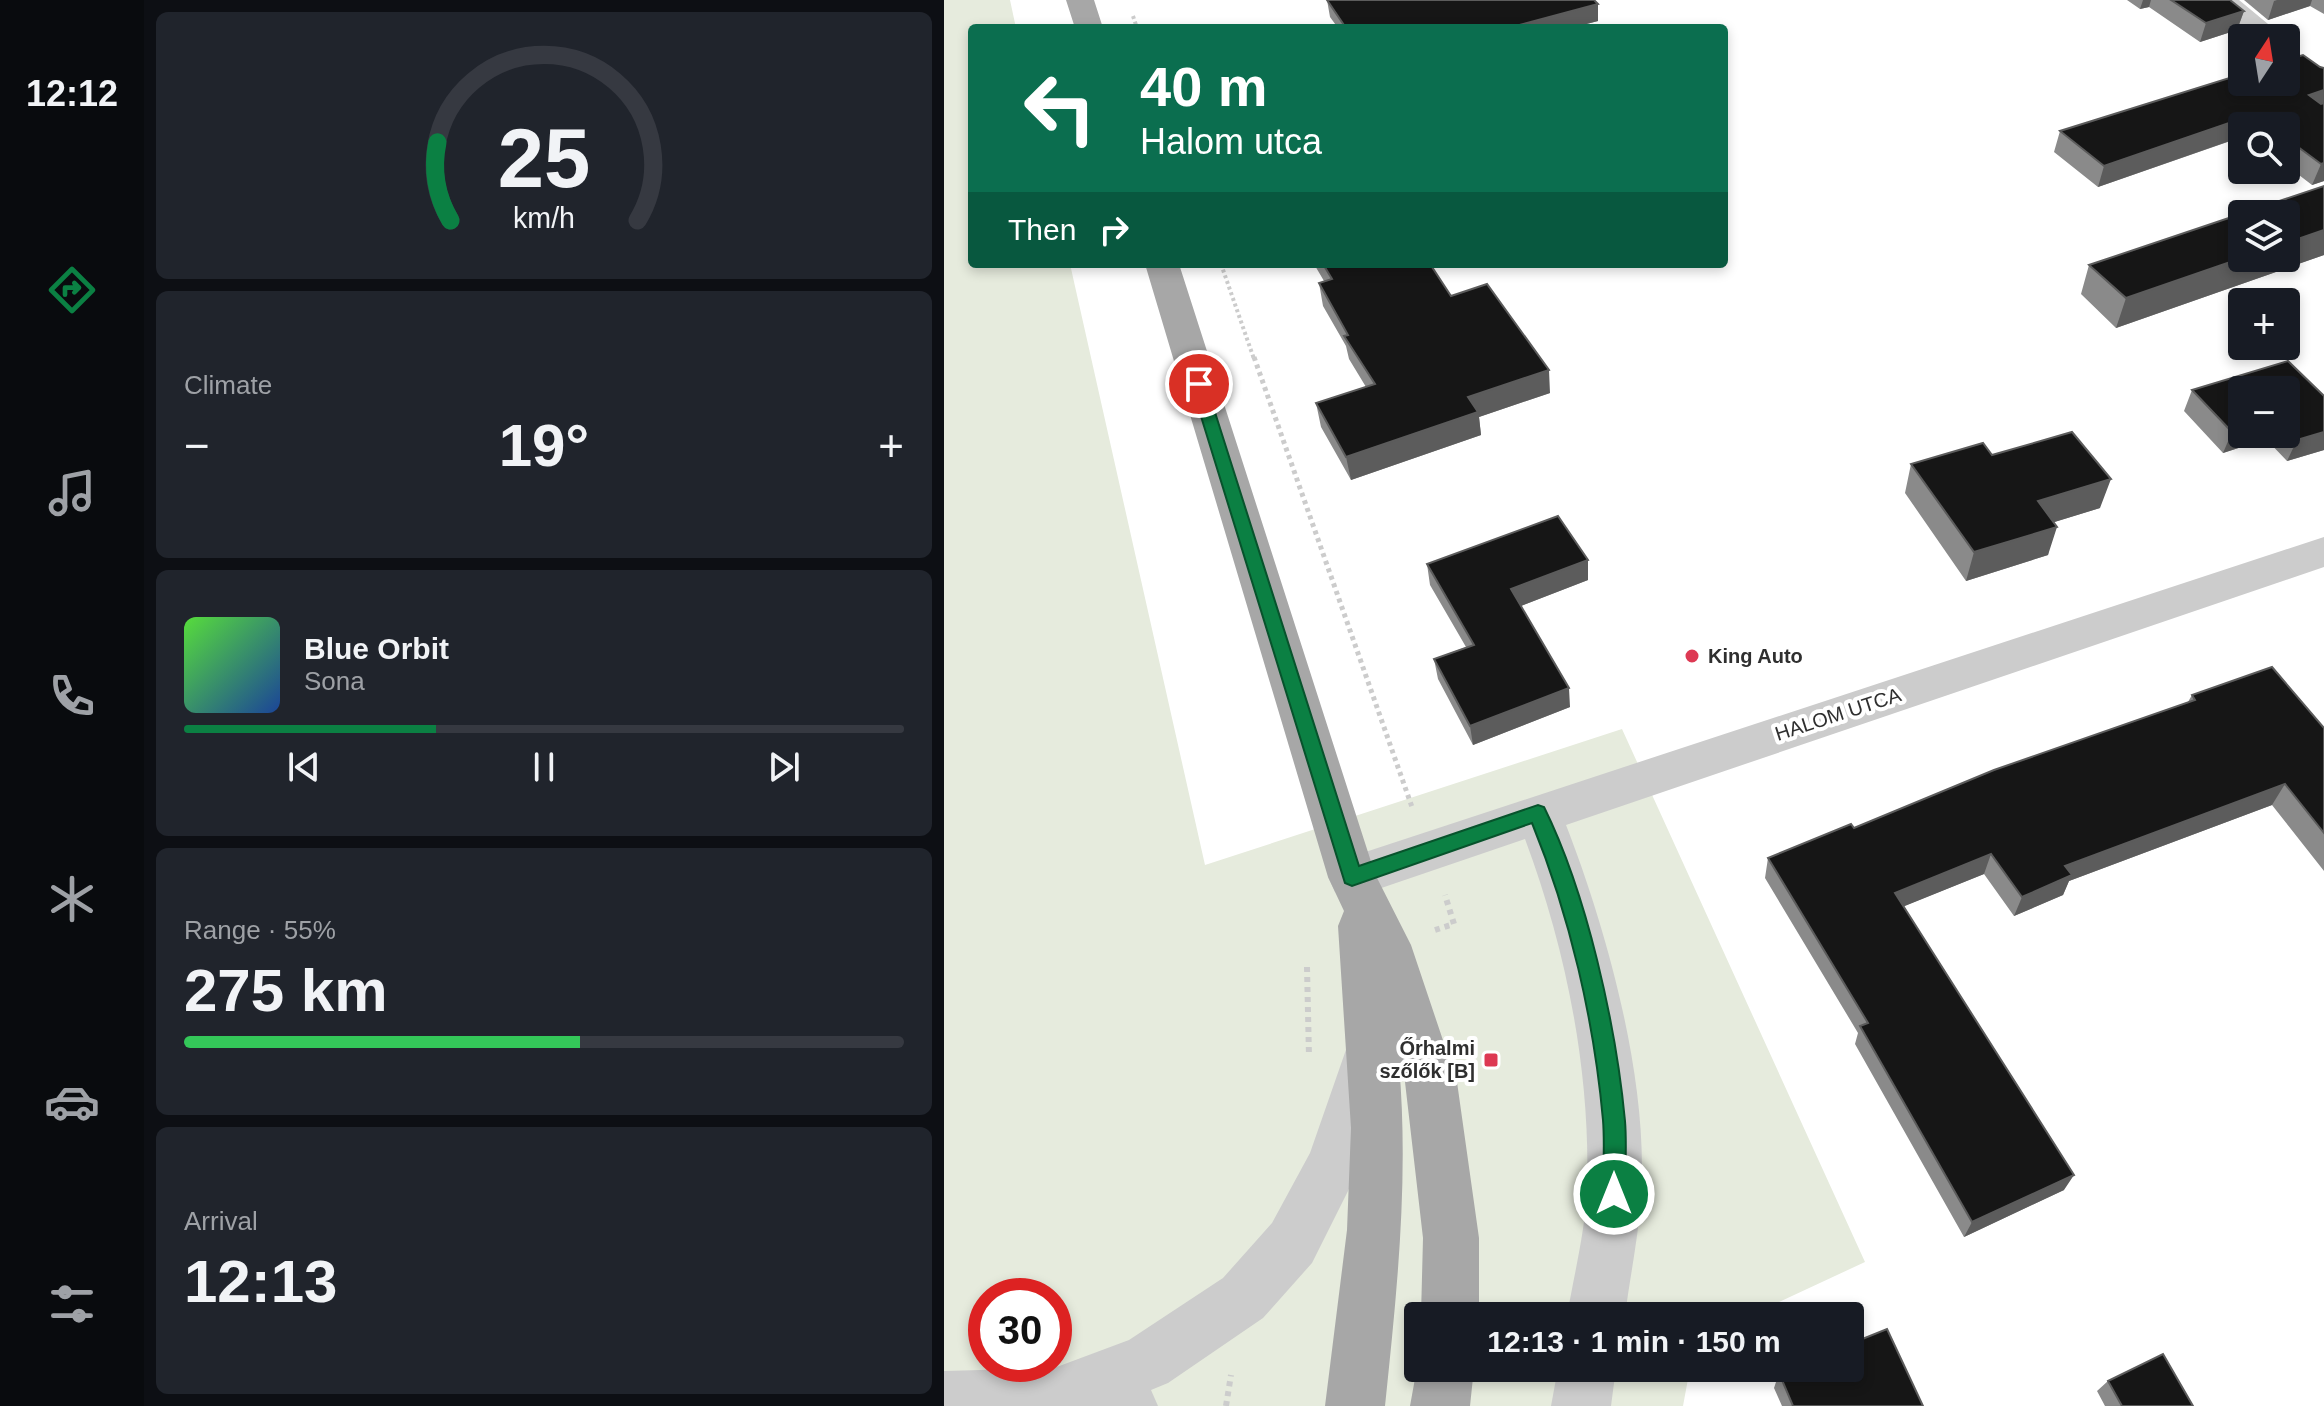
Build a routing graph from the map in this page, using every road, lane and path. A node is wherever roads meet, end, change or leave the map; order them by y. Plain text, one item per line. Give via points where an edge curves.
1 (1080, 0) edge
2 (2221, 0) edge
3 (1088, 24) edge
4 (2252, 24) edge
5 (1163, 268) edge
6 (1222, 268) edge
7 (2324, 552) edge
8 (1538, 813) junction
9 (1431, 851) junction
10 (1355, 885) junction
11 (1375, 948) junction
12 (1307, 966) dead end
13 (1371, 1042) junction
14 (1450, 1302) edge
15 (1598, 1302) edge
16 (1443, 1382) edge
17 (1585, 1382) edge
18 (1054, 1398) junction
19 (944, 1401) edge
20 (1128, 1406) edge
21 (1355, 1406) edge
22 (1440, 1406) edge
23 (1581, 1406) edge

1 - 3 main road
2 - 4 street
5 - 10 main road
6 - 9 path
7 - 8 street, HALOM UTCA
8 - 9 street, HALOM UTCA
8 - 15 street via 1568,891 1597,1012 1614,1122 1614,1194
9 - 10 street, HALOM UTCA
9 - 11 path via 1454,924
10 - 11 main road
11 - 12 path
11 - 13 main road
11 - 14 main road via 1431,1082 1451,1238
13 - 18 street via 1348,1126 1292,1243 1243,1298 1147,1362
13 - 21 main road via 1378,1128 1375,1230
16 - 22 main road
17 - 23 street
18 - 19 street
18 - 20 street

